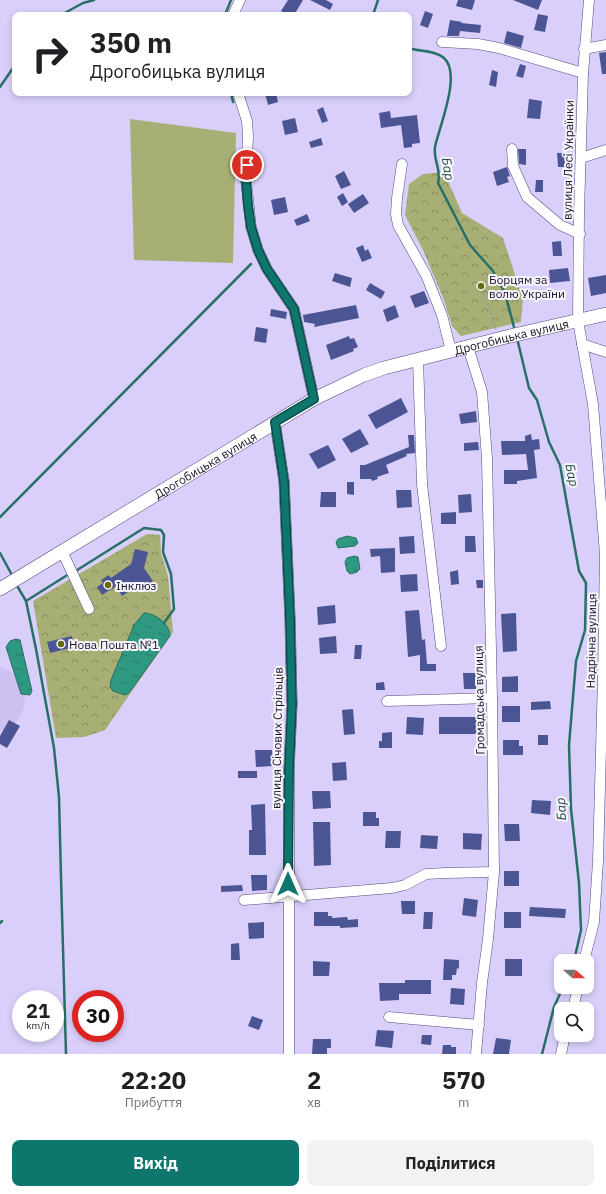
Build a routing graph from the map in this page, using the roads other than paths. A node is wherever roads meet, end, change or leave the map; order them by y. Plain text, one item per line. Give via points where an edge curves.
1 (240, 0) edge
2 (589, 0) edge
3 (234, 12) edge
4 (442, 42) dead end
5 (606, 45) edge
6 (584, 49) junction
7 (583, 73) junction
8 (239, 96) edge
9 (512, 149) dead end
10 (606, 150) edge
11 (581, 158) junction
12 (402, 164) dead end
13 (580, 234) junction
14 (606, 314) edge
15 (578, 321) junction
16 (582, 344) junction
17 (468, 347) junction
18 (451, 351) junction
19 (606, 352) edge
20 (418, 359) junction
21 (314, 399) junction
22 (275, 422) junction
23 (62, 551) junction
24 (605, 554) edge
25 (10, 582) edge
26 (89, 609) dead end
27 (441, 646) dead end
28 (605, 677) edge
29 (492, 698) junction
30 (387, 701) dead end
31 (494, 872) junction
32 (288, 898) junction
33 (244, 900) dead end
34 (586, 954) edge
35 (389, 1017) dead end
36 (479, 1025) junction
37 (564, 1042) edge
38 (289, 1054) edge
39 (476, 1054) edge
40 (561, 1054) edge

1 - 3 street
2 - 6 street, вулиця Лесі Українки
4 - 7 street via 499,48
5 - 6 street
6 - 7 street, вулиця Лесі Українки
7 - 11 street, вулиця Лесі Українки
8 - 21 street via 247,122 246,180 251,227 267,269 294,309
9 - 13 street via 513,166 527,197 560,225
10 - 11 street
11 - 13 street, вулиця Лесі Українки
12 - 18 street via 397,198 398,225 426,275 442,315
13 - 15 street, вулиця Лесі Українки
14 - 15 main road, Дрогобицька вулиця
15 - 16 street, Надрічна вулиця
15 - 17 main road, Дрогобицька вулиця
16 - 19 street
16 - 24 street, Надрічна вулиця via 593,404
17 - 18 main road, Дрогобицька вулиця
17 - 29 street, Громадська вулиця via 482,392 487,450
18 - 20 main road, Дрогобицька вулиця
20 - 21 main road, Дрогобицька вулиця via 364,375
20 - 27 street via 422,484
21 - 22 main road, Дрогобицька вулиця
22 - 23 main road, Дрогобицька вулиця
22 - 32 street, вулиця Січових Стрільців via 284,481 290,618 292,704
23 - 25 main road, Дрогобицька вулиця
23 - 26 street
24 - 28 street, Надрічна вулиця
28 - 34 street, Надрічна вулиця via 594,922
29 - 30 street
29 - 31 street, Громадська вулиця
31 - 32 street via 426,874 405,885 392,888
31 - 36 street, Громадська вулиця
32 - 33 street
32 - 38 street, вулиця Січових Стрільців
35 - 36 street
36 - 39 street, Громадська вулиця
37 - 40 street

